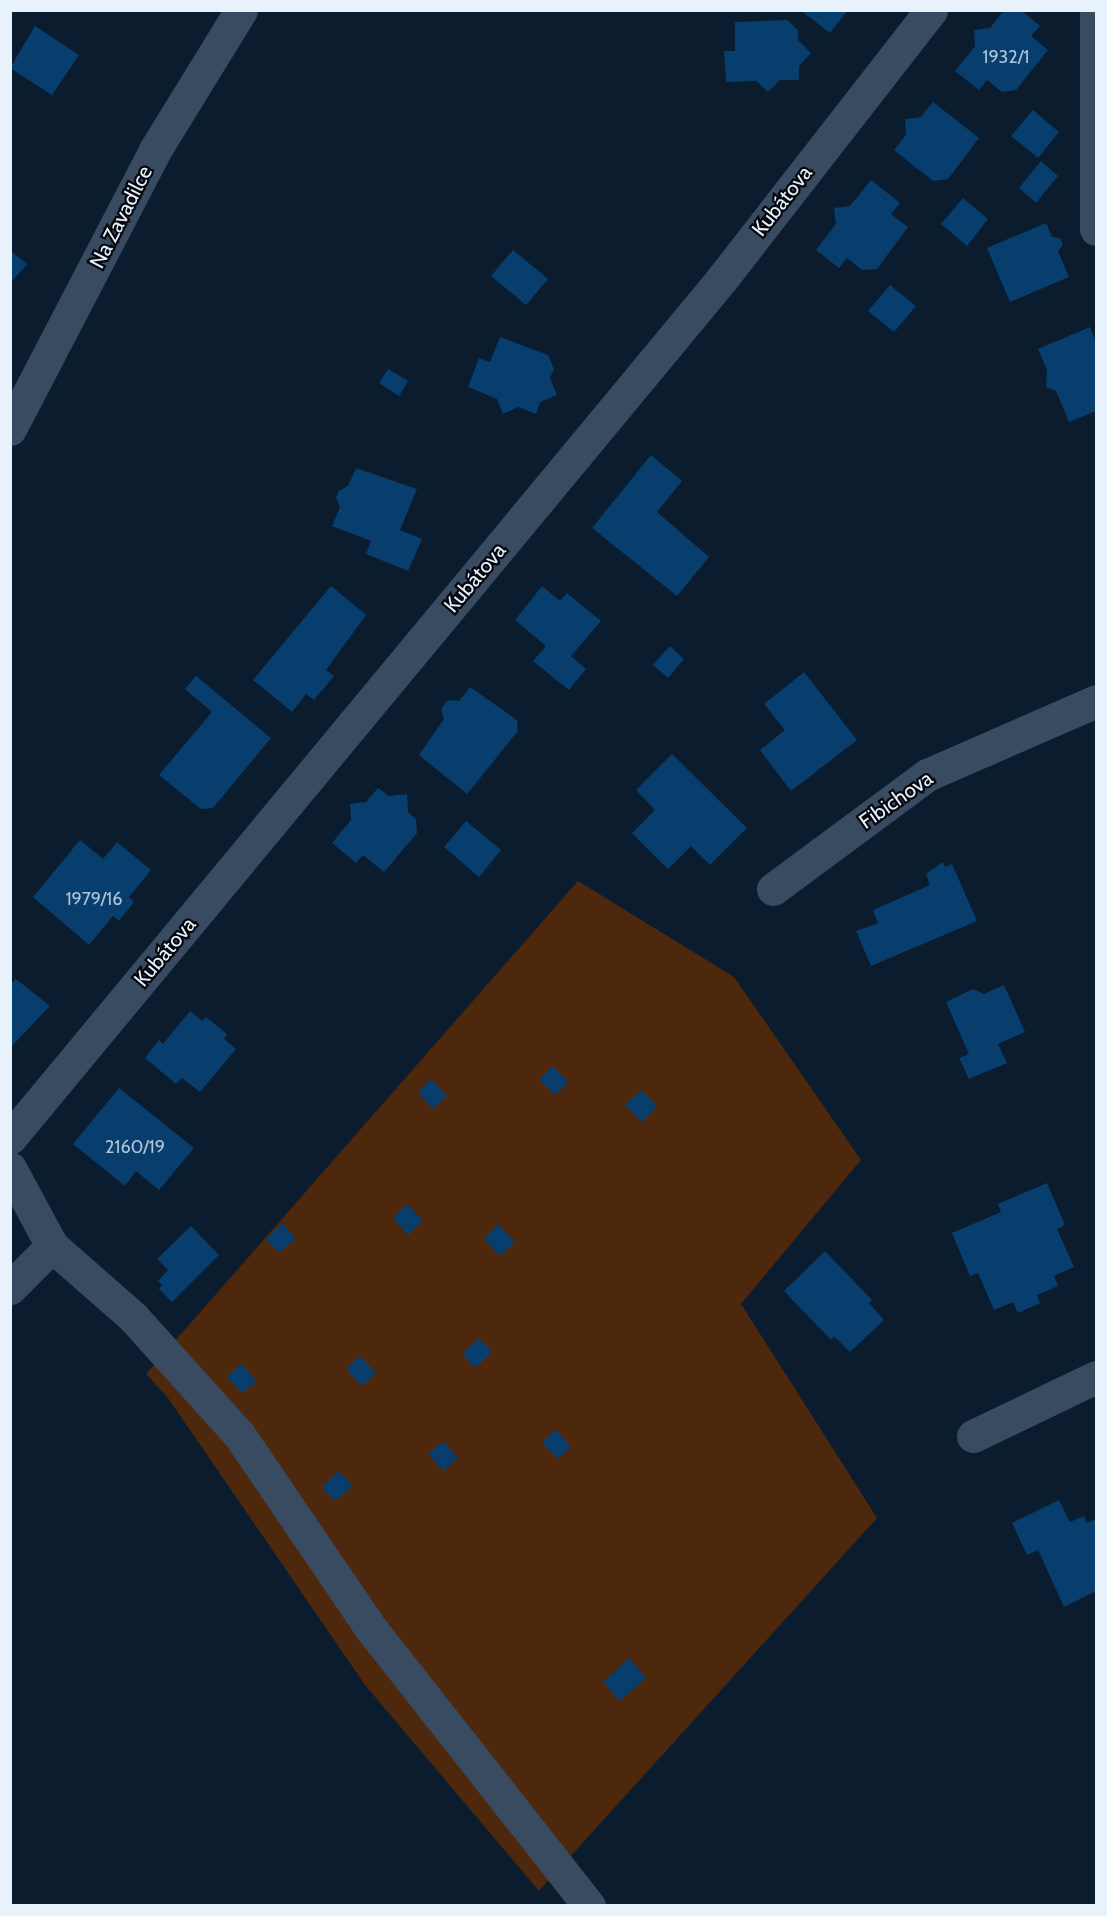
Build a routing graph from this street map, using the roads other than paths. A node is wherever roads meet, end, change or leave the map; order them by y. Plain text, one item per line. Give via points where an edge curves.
1 (241, 10) edge
2 (931, 10) edge
3 (1096, 10) edge
4 (1096, 229) edge
5 (10, 429) edge
6 (1096, 701) edge
7 (773, 889) dead end
8 (10, 1138) edge
9 (10, 1168) edge
10 (52, 1246) junction
11 (10, 1288) edge
12 (1096, 1377) edge
13 (973, 1436) dead end
14 (590, 1905) edge

1 - 5 street, Na Zavadilce via 155,150
2 - 8 street, Kubátova via 721,280
3 - 4 street
6 - 7 street, Fibichova via 927,775
9 - 10 street
10 - 11 street
10 - 14 street via 133,1317 240,1436 372,1630
12 - 13 street

